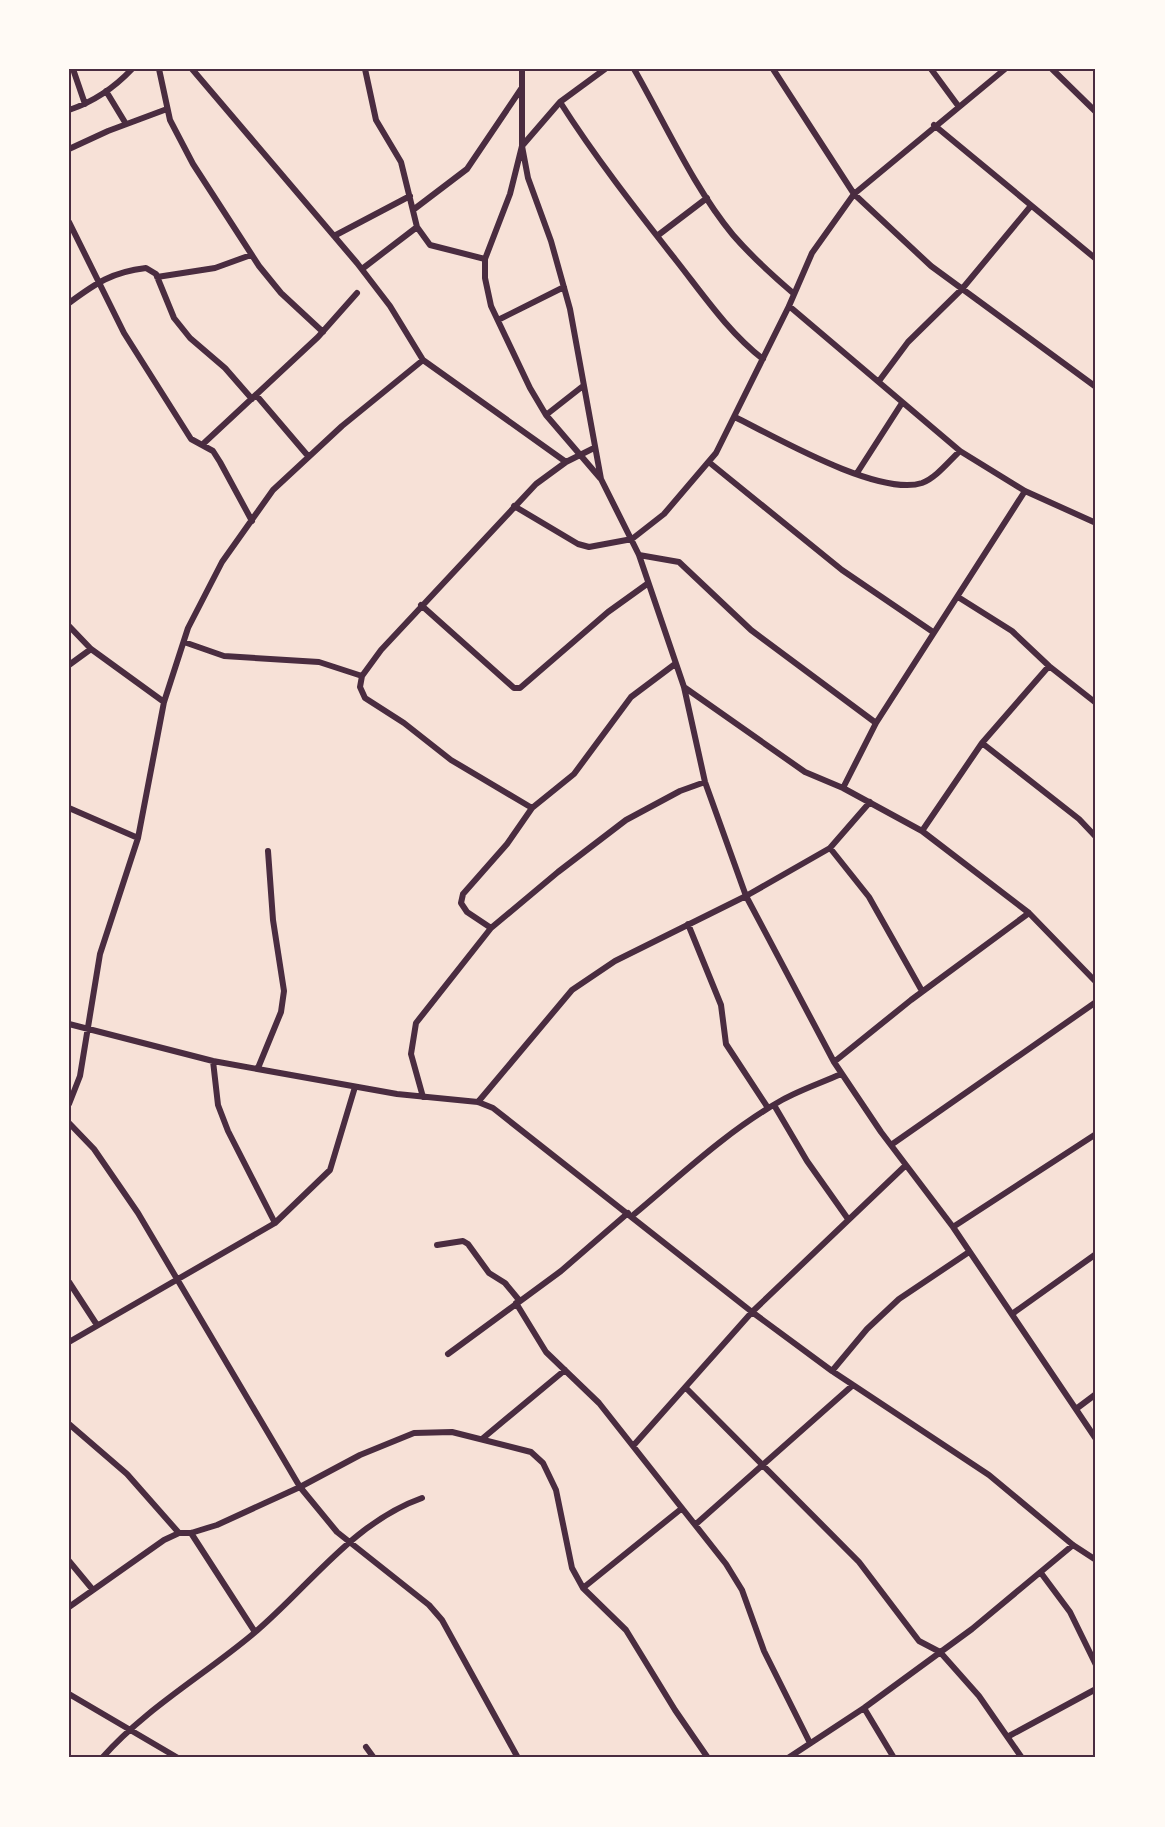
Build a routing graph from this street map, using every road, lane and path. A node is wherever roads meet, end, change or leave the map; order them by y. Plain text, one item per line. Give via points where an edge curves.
1 (73, 69) edge
2 (132, 69) edge
3 (159, 69) edge
4 (192, 69) edge
5 (365, 69) edge
6 (522, 69) edge
7 (605, 69) edge
8 (634, 69) edge
9 (773, 69) edge
10 (931, 69) edge
11 (1005, 69) edge
12 (1052, 69) edge
13 (521, 88) junction
14 (106, 91) junction
15 (560, 102) junction
16 (85, 104) junction
17 (959, 107) junction
18 (167, 109) junction
19 (69, 110) edge
20 (1096, 112) edge
21 (126, 124) junction
22 (934, 125) junction
23 (522, 146) junction
24 (69, 149) edge
25 (854, 194) junction
26 (410, 196) junction
27 (707, 198) junction
28 (1030, 207) junction
29 (413, 210) junction
30 (69, 222) edge
31 (417, 227) junction
32 (334, 236) junction
33 (657, 236) junction
34 (251, 255) junction
35 (485, 259) junction
36 (1096, 259) edge
37 (362, 269) junction
38 (157, 277) junction
39 (97, 282) junction
40 (564, 287) junction
41 (962, 289) junction
42 (357, 293) dead end
43 (794, 293) junction
44 (69, 303) edge
45 (789, 306) junction
46 (498, 320) junction
47 (323, 332) junction
48 (763, 359) junction
49 (423, 360) junction
50 (879, 381) junction
51 (583, 386) junction
52 (1096, 387) edge
53 (254, 397) junction
54 (902, 403) junction
55 (546, 415) junction
56 (735, 417) junction
57 (202, 444) junction
58 (594, 448) junction
59 (960, 451) junction
60 (580, 454) junction
61 (308, 456) junction
62 (566, 462) junction
63 (710, 463) junction
64 (856, 473) junction
65 (600, 479) junction
66 (1025, 491) junction
67 (514, 506) junction
68 (252, 521) junction
69 (1096, 523) edge
70 (632, 539) junction
71 (639, 555) junction
72 (647, 584) junction
73 (958, 597) junction
74 (421, 605) junction
75 (69, 626) edge
76 (933, 632) junction
77 (184, 642) junction
78 (91, 649) junction
79 (675, 664) junction
80 (69, 665) edge
81 (1049, 666) junction
82 (362, 676) junction
83 (684, 687) junction
84 (164, 702) junction
85 (1096, 703) edge
86 (876, 723) junction
87 (982, 743) junction
88 (705, 782) junction
89 (843, 788) junction
90 (870, 802) junction
91 (69, 808) edge
92 (532, 808) junction
93 (922, 831) junction
94 (1096, 837) edge
95 (138, 838) junction
96 (830, 848) junction
97 (268, 851) dead end
98 (746, 896) junction
99 (1029, 913) junction
100 (687, 924) junction
101 (491, 928) junction
102 (1096, 982) edge
103 (922, 991) junction
104 (1096, 1002) edge
105 (69, 1023) edge
106 (88, 1030) junction
107 (213, 1061) junction
108 (834, 1062) junction
109 (258, 1068) junction
110 (841, 1074) junction
111 (355, 1087) junction
112 (423, 1096) junction
113 (478, 1102) junction
114 (69, 1104) edge
115 (771, 1107) junction
116 (69, 1123) edge
117 (1096, 1134) edge
118 (891, 1145) junction
119 (906, 1165) junction
120 (630, 1215) junction
121 (848, 1219) junction
122 (275, 1223) junction
123 (953, 1227) junction
124 (437, 1245) dead end
125 (969, 1252) junction
126 (1096, 1254) edge
127 (178, 1278) junction
128 (69, 1282) edge
129 (518, 1301) junction
130 (752, 1312) junction
131 (1012, 1314) junction
132 (97, 1325) junction
133 (69, 1342) edge
134 (447, 1354) dead end
135 (565, 1371) junction
136 (832, 1371) junction
137 (853, 1385) junction
138 (686, 1388) junction
139 (1096, 1394) edge
140 (1076, 1409) junction
141 (69, 1424) edge
142 (482, 1439) junction
143 (1096, 1439) edge
144 (633, 1446) junction
145 (764, 1467) junction
146 (300, 1487) junction
147 (422, 1498) dead end
148 (681, 1509) junction
149 (696, 1524) junction
150 (178, 1533) junction
151 (191, 1533) junction
152 (349, 1542) junction
153 (1073, 1545) junction
154 (1096, 1560) edge
155 (69, 1561) edge
156 (1041, 1573) junction
157 (583, 1588) junction
158 (93, 1590) junction
159 (69, 1607) edge
160 (255, 1632) junction
161 (940, 1652) junction
162 (1096, 1665) edge
163 (1096, 1689) edge
164 (69, 1694) edge
165 (864, 1708) junction
166 (128, 1729) junction
167 (1009, 1736) junction
168 (810, 1743) junction
169 (366, 1747) dead end
170 (102, 1758) edge
171 (178, 1758) edge
172 (374, 1758) edge
173 (518, 1758) edge
174 (708, 1758) edge
175 (788, 1758) edge
176 (894, 1758) edge
177 (1022, 1758) edge

1 - 16 street
2 - 14 street
3 - 18 street
4 - 32 street
5 - 26 street via 376,120 401,162
6 - 13 street
7 - 15 street
8 - 27 street
9 - 25 street
10 - 17 street
11 - 17 street
12 - 20 street
13 - 23 street
13 - 29 street via 467,169
14 - 16 street
14 - 21 street
15 - 23 street
15 - 33 street
16 - 19 street
17 - 22 street
18 - 21 street
18 - 34 street via 193,164
21 - 24 street
22 - 25 street
22 - 28 street
23 - 35 street via 510,194
23 - 40 street via 528,178
25 - 41 street via 924,260
25 - 43 street via 812,253
26 - 29 street
26 - 32 street
27 - 33 street
27 - 43 street via 757,262
28 - 36 street
28 - 41 street
29 - 31 street
30 - 39 street
31 - 35 street via 430,245
31 - 37 street
32 - 37 street
33 - 48 street via 742,342
34 - 38 street via 215,268
34 - 47 street via 281,293
35 - 46 street via 485,278
37 - 49 street
38 - 39 street via 146,268 122,270
38 - 53 street via 174,318 190,339
39 - 44 street
39 - 57 street via 124,333 191,439
40 - 46 street
40 - 51 street
41 - 50 street via 908,342
41 - 52 street
42 - 47 street
43 - 45 street
45 - 48 street
45 - 50 street
46 - 55 street
47 - 53 street
48 - 56 street
49 - 61 street
49 - 62 street
50 - 54 street
51 - 55 street
51 - 58 street
53 - 57 street
53 - 61 street
54 - 59 street
54 - 64 street
55 - 60 street
56 - 63 street
56 - 64 street
57 - 68 street via 213,451
58 - 60 street
58 - 65 street
59 - 64 street via 929,480 920,483 903,486
59 - 66 street
60 - 62 street
60 - 65 street
61 - 68 street via 273,490
62 - 67 street
63 - 70 street via 664,514
63 - 76 street via 834,564
65 - 70 street
66 - 69 street
66 - 73 street
67 - 70 street via 578,544 589,547
67 - 74 street
68 - 77 street via 222,562
70 - 71 street
71 - 72 street
71 - 86 street via 679,562 751,630
72 - 74 street via 608,612 520,688 514,688
72 - 79 street
73 - 76 street
73 - 81 street via 1012,631
74 - 82 street
75 - 78 street
76 - 86 street
77 - 82 street via 224,656 319,662
77 - 84 street
78 - 80 street
78 - 84 street
79 - 83 street
79 - 92 street via 631,697 574,774
81 - 85 street
81 - 87 street
82 - 92 street via 360,687 365,698 451,760
83 - 88 street
83 - 89 street via 805,772
84 - 95 street
86 - 89 street
87 - 93 street
87 - 94 street via 1079,819
88 - 98 street
88 - 101 street via 626,820
89 - 90 street
90 - 93 street
90 - 96 street
91 - 95 street
92 - 101 street via 507,844 463,894 460,903 467,912
93 - 99 street
95 - 106 street via 100,954
96 - 98 street
96 - 103 street via 868,897
97 - 109 street via 284,991 281,1012
98 - 100 street
98 - 108 street
99 - 102 street
99 - 103 street
100 - 113 street via 615,961 572,990
100 - 115 street via 721,1005 726,1044
101 - 112 street via 416,1023 411,1054
103 - 108 street
104 - 118 street
105 - 106 street
106 - 107 street
106 - 114 street via 80,1076
107 - 109 street
107 - 122 street via 224,1122
108 - 110 street
109 - 111 street
110 - 115 street
110 - 118 street
111 - 112 street
111 - 122 street via 330,1170
112 - 113 street
113 - 120 street via 493,1108
115 - 120 street
115 - 121 street
116 - 127 street via 94,1149
117 - 123 street
118 - 119 street
119 - 121 street
119 - 123 street
120 - 129 street
120 - 130 street
121 - 130 street
122 - 127 street
123 - 125 street
124 - 129 street via 463,1241 468,1244 489,1273 505,1283
125 - 131 street
125 - 136 street via 899,1299
126 - 131 street
127 - 132 street
127 - 146 street
128 - 132 street
129 - 134 street
129 - 135 street via 546,1352
130 - 136 street
130 - 138 street
131 - 140 street
132 - 133 street
135 - 142 street
135 - 144 street via 590,1393
136 - 137 street
137 - 145 street
137 - 153 street via 989,1475
138 - 144 street
138 - 145 street
139 - 140 street
140 - 143 street
141 - 150 street via 127,1474
142 - 146 street via 452,1432 414,1433 360,1455
142 - 157 street via 531,1452 543,1463 556,1490 572,1568
144 - 148 street
145 - 149 street
145 - 161 street via 859,1562 919,1641
146 - 151 street
146 - 152 street
147 - 152 street via 398,1506
148 - 149 street
148 - 157 street
149 - 168 street via 742,1590 764,1651
150 - 151 street
150 - 158 street
151 - 160 street
152 - 160 street
152 - 173 street via 429,1605 442,1620
153 - 154 street
153 - 156 street
155 - 158 street
156 - 161 street
156 - 162 street via 1070,1612
157 - 174 street via 626,1630
158 - 159 street
160 - 166 street
161 - 165 street
161 - 167 street
163 - 167 street
164 - 166 street
165 - 168 street
165 - 176 street
166 - 170 street
166 - 171 street
167 - 177 street
168 - 175 street
169 - 172 street

